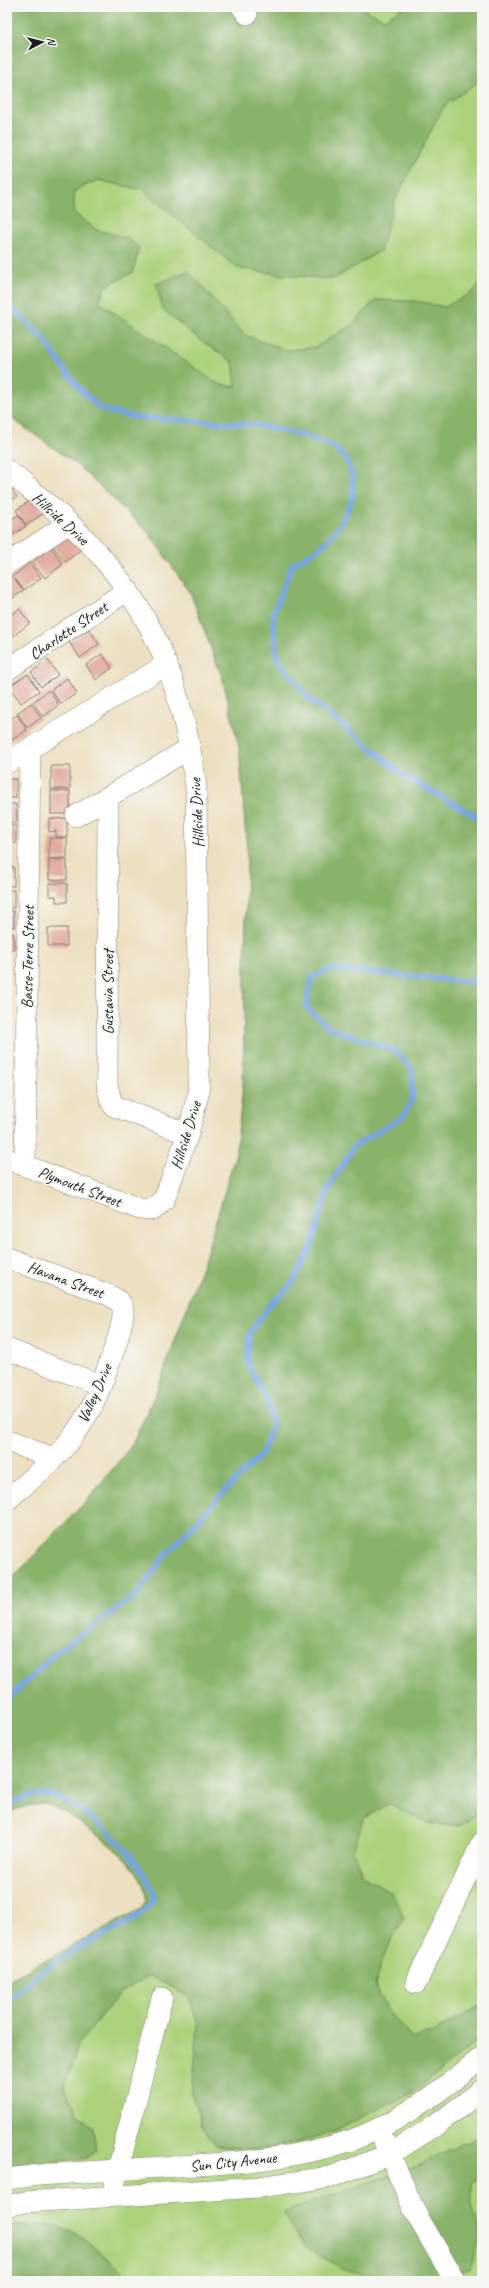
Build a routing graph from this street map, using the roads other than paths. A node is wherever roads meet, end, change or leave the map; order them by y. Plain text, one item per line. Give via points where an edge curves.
1 (7, 470) edge
2 (69, 523) junction
3 (7, 564) edge
4 (128, 590) junction
5 (167, 664) junction
6 (7, 670) edge
7 (30, 748) junction
8 (190, 748) junction
9 (7, 763) edge
10 (108, 797) junction
11 (76, 816) dead end
12 (188, 1134) junction
13 (16, 1162) edge
14 (153, 1210) joint
15 (7, 1258) edge
16 (122, 1306) joint
17 (7, 1349) edge
18 (100, 1385) junction
19 (7, 1441) edge
20 (54, 1458) junction
21 (7, 1500) edge
22 (482, 1843) edge
23 (416, 1983) dead end
24 (162, 1998) dead end
25 (482, 2057) edge
26 (482, 2090) edge
27 (378, 2128) junction
28 (390, 2154) junction
29 (118, 2170) junction
30 (7, 2179) edge
31 (112, 2198) junction
32 (7, 2206) edge
33 (455, 2281) edge

1 - 2 street, Hillside Drive
2 - 3 street
2 - 4 street, Hillside Drive via 99,553
4 - 5 street, Hillside Drive via 146,616
4 - 6 street, Charlotte Street
5 - 7 street
5 - 8 street, Hillside Drive via 177,692
7 - 9 street
7 - 13 street, Basse-Terre Street
8 - 10 street
8 - 12 street, Hillside Drive via 196,787 199,1075 198,1095
10 - 11 street
10 - 12 street, Gustavia Street via 108,1094 114,1106
12 - 14 street, Hillside Drive via 164,1200
13 - 14 street, Plymouth Street via 140,1209
15 - 16 street, Havana Street via 109,1295
16 - 18 street, Valley Drive via 122,1324
17 - 18 street
18 - 20 street, Valley Drive via 82,1423
19 - 20 street
20 - 21 street, Valley Drive
22 - 23 street
24 - 29 street
25 - 27 street, Sun City Avenue via 421,2102
26 - 28 street, Sun City Avenue via 436,2125
27 - 28 street
27 - 29 street, Sun City Avenue via 352,2140 262,2161
28 - 31 street, Sun City Avenue via 331,2177 259,2187
28 - 33 street via 415,2212
29 - 30 street, Sun City Avenue
29 - 31 street
31 - 32 street, Sun City Avenue via 25,2202

